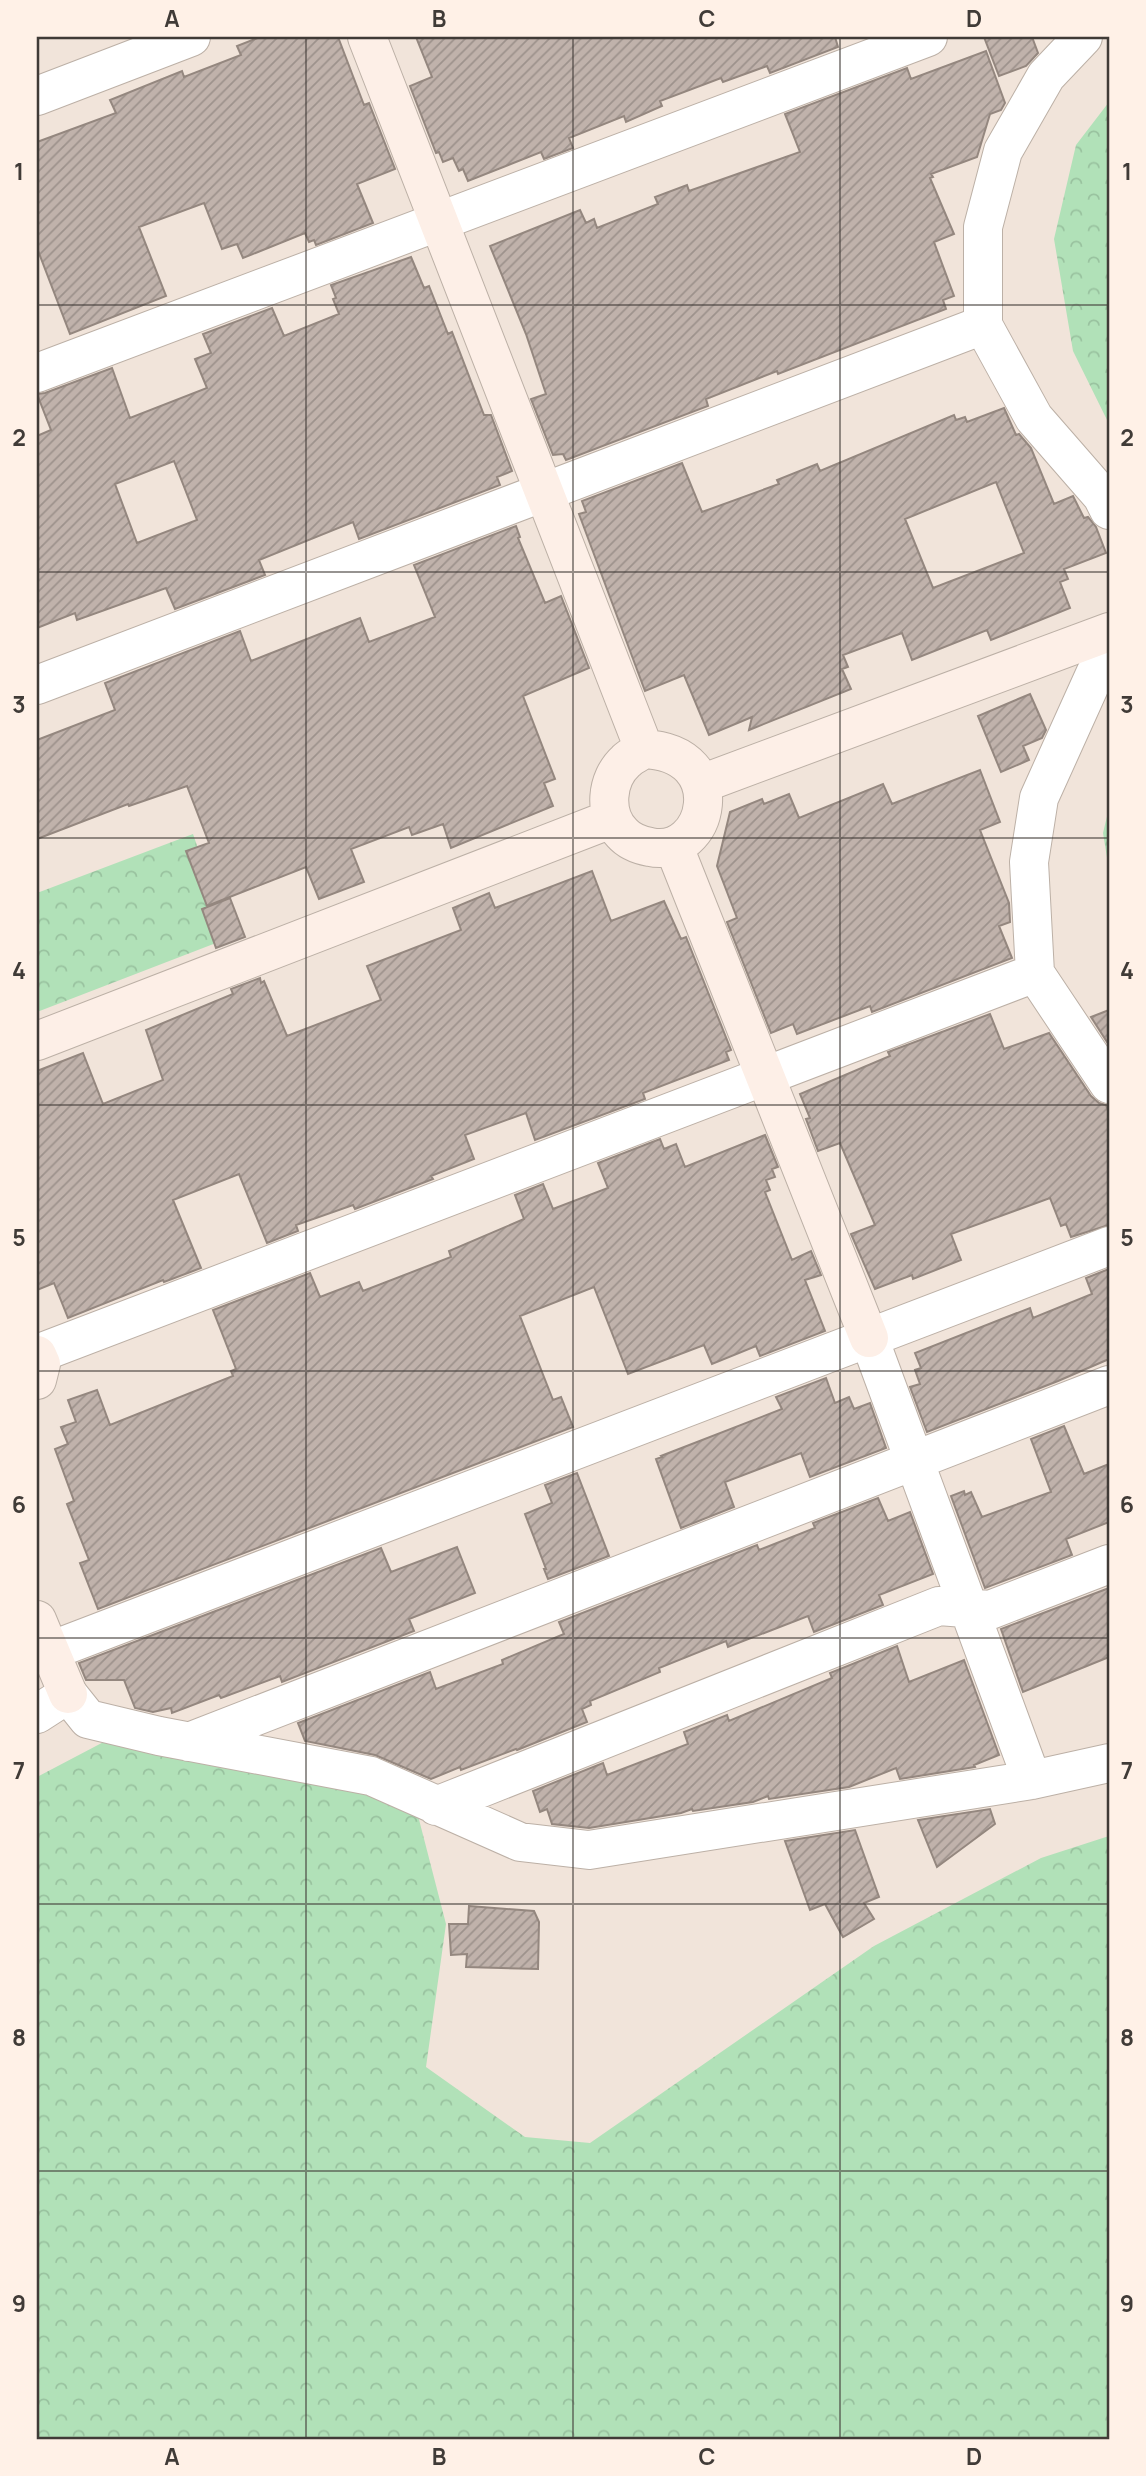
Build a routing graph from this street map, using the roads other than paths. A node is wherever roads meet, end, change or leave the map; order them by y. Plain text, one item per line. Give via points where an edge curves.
1 (191, 37) edge
2 (367, 37) edge
3 (928, 37) edge
4 (1083, 37) edge
5 (37, 96) edge
6 (438, 221) junction
7 (983, 325) junction
8 (37, 373) edge
9 (543, 492) junction
10 (1109, 510) edge
11 (1109, 632) edge
12 (1109, 649) edge
13 (37, 685) edge
14 (644, 749) junction
15 (701, 784) junction
16 (611, 819) junction
17 (674, 846) junction
18 (1035, 973) junction
19 (37, 1041) edge
20 (765, 1076) junction
21 (1109, 1084) edge
22 (1109, 1247) edge
23 (869, 1338) junction
24 (37, 1354) edge
25 (37, 1380) edge
26 (1109, 1385) edge
27 (914, 1460) junction
28 (1109, 1564) edge
29 (969, 1608) junction
30 (43, 1636) edge
31 (68, 1694) junction
32 (37, 1714) edge
33 (189, 1742) junction
34 (1109, 1763) edge
35 (1032, 1780) junction
36 (436, 1806) junction

1 - 5 street
2 - 6 street
3 - 6 street
4 - 7 street via 1046,76 1003,152 983,227
6 - 8 street
6 - 9 street
7 - 9 street
7 - 10 street via 1034,418
9 - 13 street
9 - 14 street
11 - 15 street
12 - 18 street via 1039,798 1029,862
14 - 15 street via 679,757 694,768
14 - 16 street via 625,761 613,780 608,802
15 - 17 street via 699,820 689,837
16 - 17 street via 637,845
16 - 19 street
17 - 20 street
18 - 20 street
18 - 21 street
20 - 23 street
20 - 24 street
22 - 23 street
23 - 27 street
23 - 30 street
24 - 25 street via 41,1364
26 - 27 street
27 - 29 street
27 - 33 street
28 - 29 street via 990,1610
29 - 35 street
29 - 36 street via 939,1606
30 - 31 street
31 - 32 street
31 - 33 street via 88,1719
33 - 36 street via 370,1776
34 - 35 street
35 - 36 street via 589,1850 520,1842

